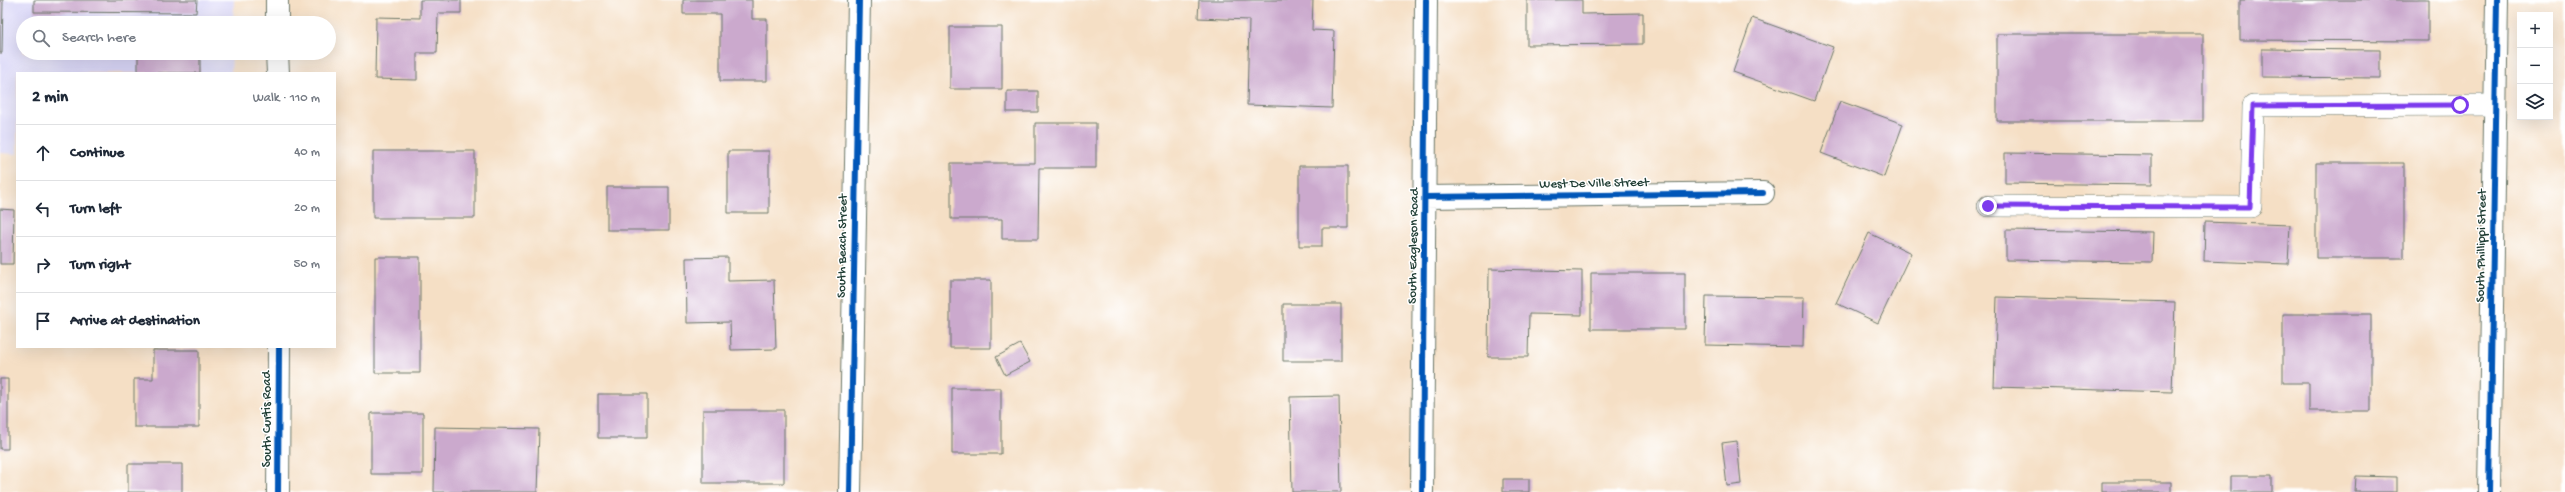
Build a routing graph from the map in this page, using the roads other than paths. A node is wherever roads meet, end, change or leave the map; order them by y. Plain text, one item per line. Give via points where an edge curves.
1 (277, 0) edge
2 (859, 0) edge
3 (1426, 0) edge
4 (2497, 0) edge
5 (277, 16) edge
6 (277, 60) edge
7 (278, 72) edge
8 (2495, 105) junction
9 (1763, 193) dead end
10 (1425, 197) junction
11 (1988, 206) dead end
12 (278, 348) edge
13 (278, 492) edge
14 (850, 492) edge
15 (1422, 492) edge
16 (2489, 492) edge

1 - 5 street
2 - 14 street, South Beach Street
3 - 10 street, South Eagleson Road
4 - 8 street, South Phillippi Street
6 - 7 street
8 - 11 lane via 2253,106 2250,207
8 - 16 street, South Phillippi Street
9 - 10 street, West De Ville Street
10 - 15 street, South Eagleson Road
12 - 13 street, South Curtis Road

